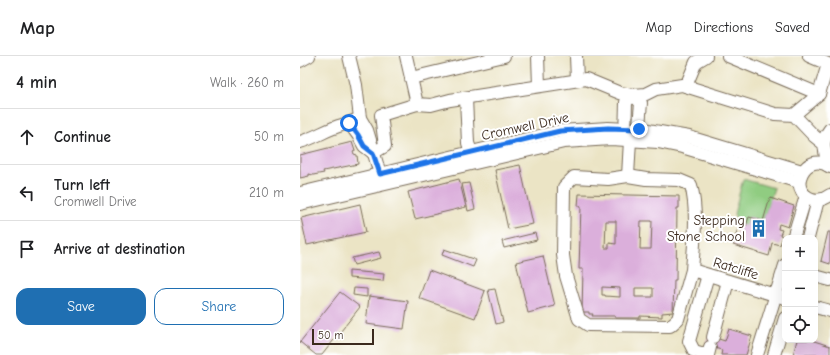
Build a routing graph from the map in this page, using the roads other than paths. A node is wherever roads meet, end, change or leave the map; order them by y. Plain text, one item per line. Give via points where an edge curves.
1 (309, 56) edge
2 (349, 56) edge
3 (406, 56) edge
4 (504, 56) edge
5 (538, 56) edge
6 (576, 56) edge
7 (706, 56) edge
8 (728, 56) edge
9 (809, 56) edge
10 (300, 61) edge
11 (411, 78) junction
12 (577, 80) junction
13 (539, 86) junction
14 (686, 86) junction
15 (819, 94) junction
16 (633, 95) junction
17 (466, 98) junction
18 (418, 104) junction
19 (794, 115) junction
20 (355, 121) junction
21 (631, 136) junction
22 (827, 136) edge
23 (300, 142) edge
24 (471, 152) junction
25 (373, 153) junction
26 (828, 166) edge
27 (380, 174) junction
28 (628, 176) junction
29 (801, 176) junction
30 (300, 193) edge
31 (830, 195) edge
32 (806, 196) junction
33 (818, 200) junction
34 (300, 204) edge
35 (794, 235) edge
36 (809, 235) edge
37 (784, 271) edge
38 (700, 273) junction
39 (818, 277) edge
40 (830, 280) edge
41 (728, 281) junction
42 (780, 297) edge
43 (818, 308) edge
44 (830, 311) edge
45 (782, 328) edge
46 (757, 355) edge
47 (774, 355) edge

1 - 10 street
2 - 20 street via 356,85
3 - 11 street
4 - 11 street
5 - 13 street
6 - 12 street
7 - 14 street via 696,62
8 - 15 street
9 - 15 street via 828,64
11 - 18 street
12 - 13 street
12 - 16 street via 586,78 620,93
13 - 17 street
14 - 16 street via 656,89 646,94
14 - 19 street via 775,114
15 - 19 street
16 - 21 street via 641,103
17 - 18 street via 431,105
17 - 24 street via 468,143
18 - 25 street via 381,115 385,146
19 - 22 street via 814,136
20 - 23 street
20 - 25 street via 364,137 364,146
21 - 24 street, Cromwell Drive via 608,128 560,131
21 - 28 street
21 - 29 street, Cromwell Drive via 648,130 689,137
21 - 34 street, Cromwell Drive via 564,142
22 - 26 street
24 - 27 street, Cromwell Drive
25 - 27 street
26 - 29 street via 821,163 808,165
27 - 30 street, Cromwell Drive
28 - 38 street via 646,180 678,180 691,185 694,197 694,247
28 - 38 street via 608,179 574,177 564,187 563,255 566,276 579,319 588,326 670,326 678,319
29 - 32 street via 801,188
31 - 33 street
32 - 33 street
32 - 35 street
33 - 36 street
37 - 42 street
38 - 41 street, Ratcliffe
38 - 41 street via 689,341 694,351 708,355
39 - 40 street
41 - 42 street, Ratcliffe
42 - 46 street
43 - 44 street
45 - 47 street

